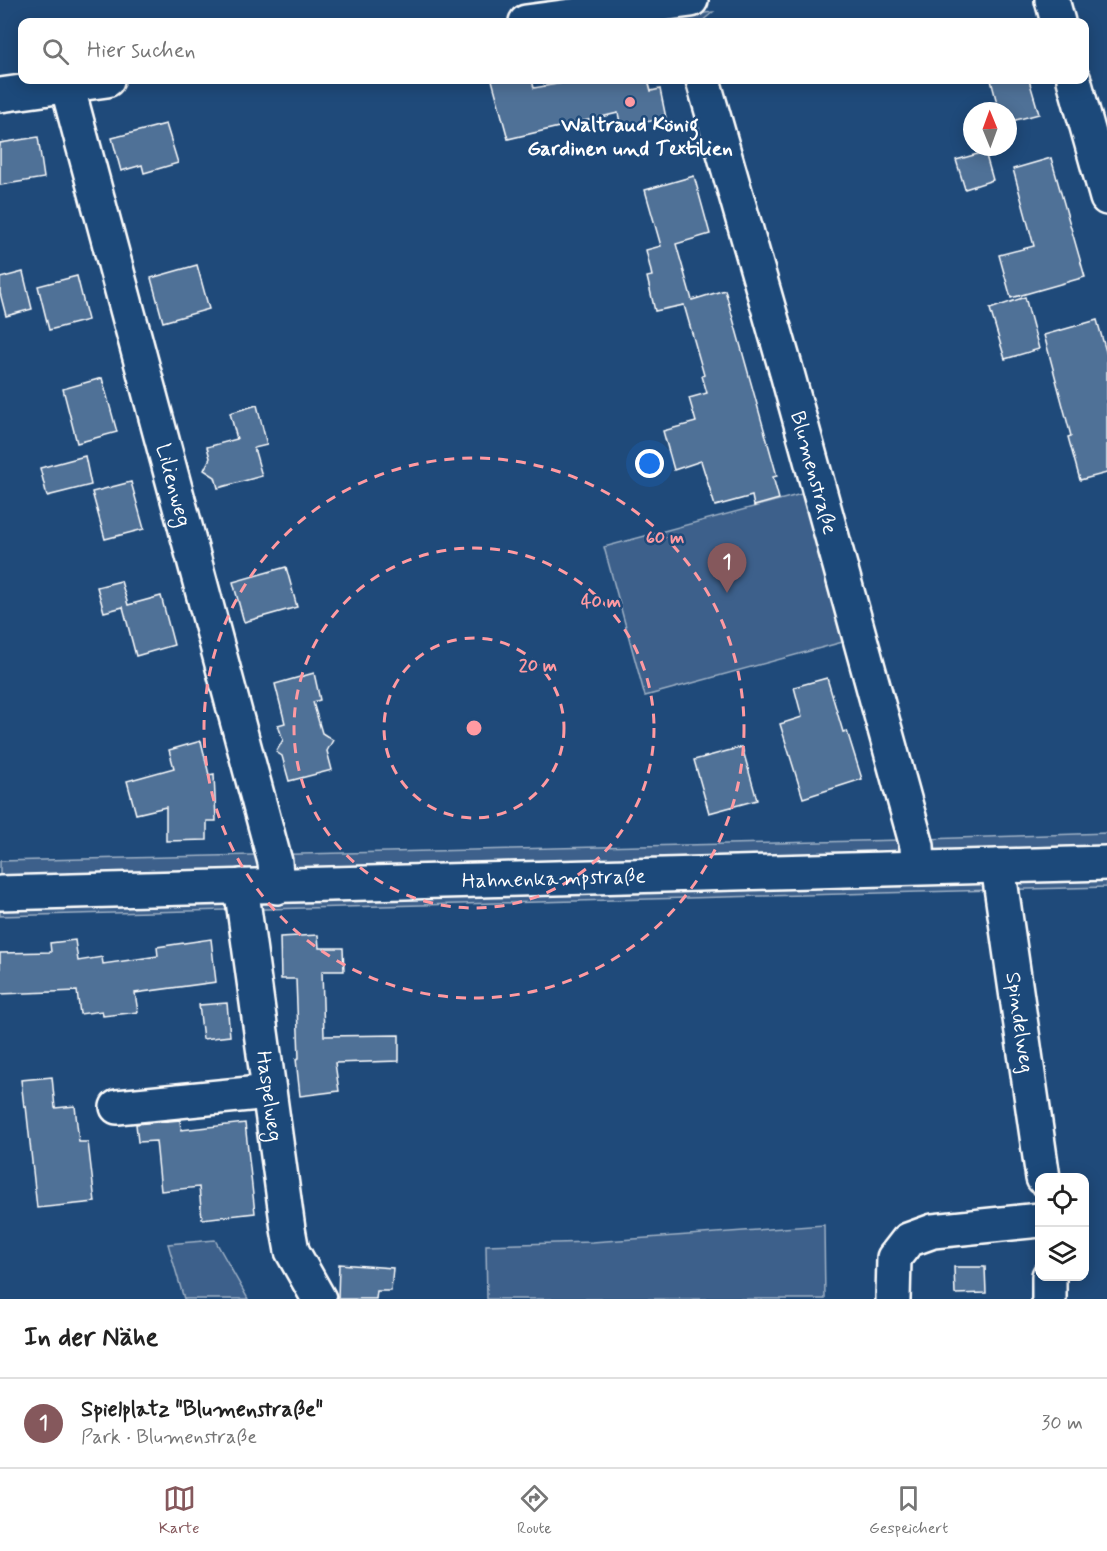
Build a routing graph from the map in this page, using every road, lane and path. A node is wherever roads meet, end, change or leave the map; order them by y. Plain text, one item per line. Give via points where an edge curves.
1 (1052, 0) edge
2 (684, 6) edge
3 (566, 18) edge
4 (1057, 18) edge
5 (75, 84) edge
6 (704, 84) edge
7 (1075, 84) edge
8 (67, 85) junction
9 (0, 95) edge
10 (1107, 198) edge
11 (1107, 863) edge
12 (998, 866) junction
13 (918, 867) junction
14 (241, 886) junction
15 (277, 887) junction
16 (0, 893) edge
17 (269, 1092) junction
18 (117, 1107) dead end
19 (1042, 1173) edge
20 (1035, 1221) edge
21 (1049, 1281) edge
22 (319, 1299) edge
23 (893, 1299) edge
24 (1049, 1299) edge

1 - 4 street
2 - 3 street
5 - 8 street
6 - 13 street, Blumenstraße via 902,788 917,846
7 - 10 street
8 - 9 street
8 - 15 street, Lilienweg via 275,862
11 - 12 street, Hahnenkampstraße
12 - 13 street, Hahnenkampstraße
12 - 19 street, Spindelweg
13 - 15 street, Hahnenkampstraße
14 - 15 street, Hahnenkampstraße
14 - 16 street, Hahnenkampstraße
14 - 17 street, Haspelweg
17 - 18 street
17 - 22 street, Haspelweg via 292,1251
20 - 23 street via 933,1231 908,1240 894,1258
21 - 24 street

